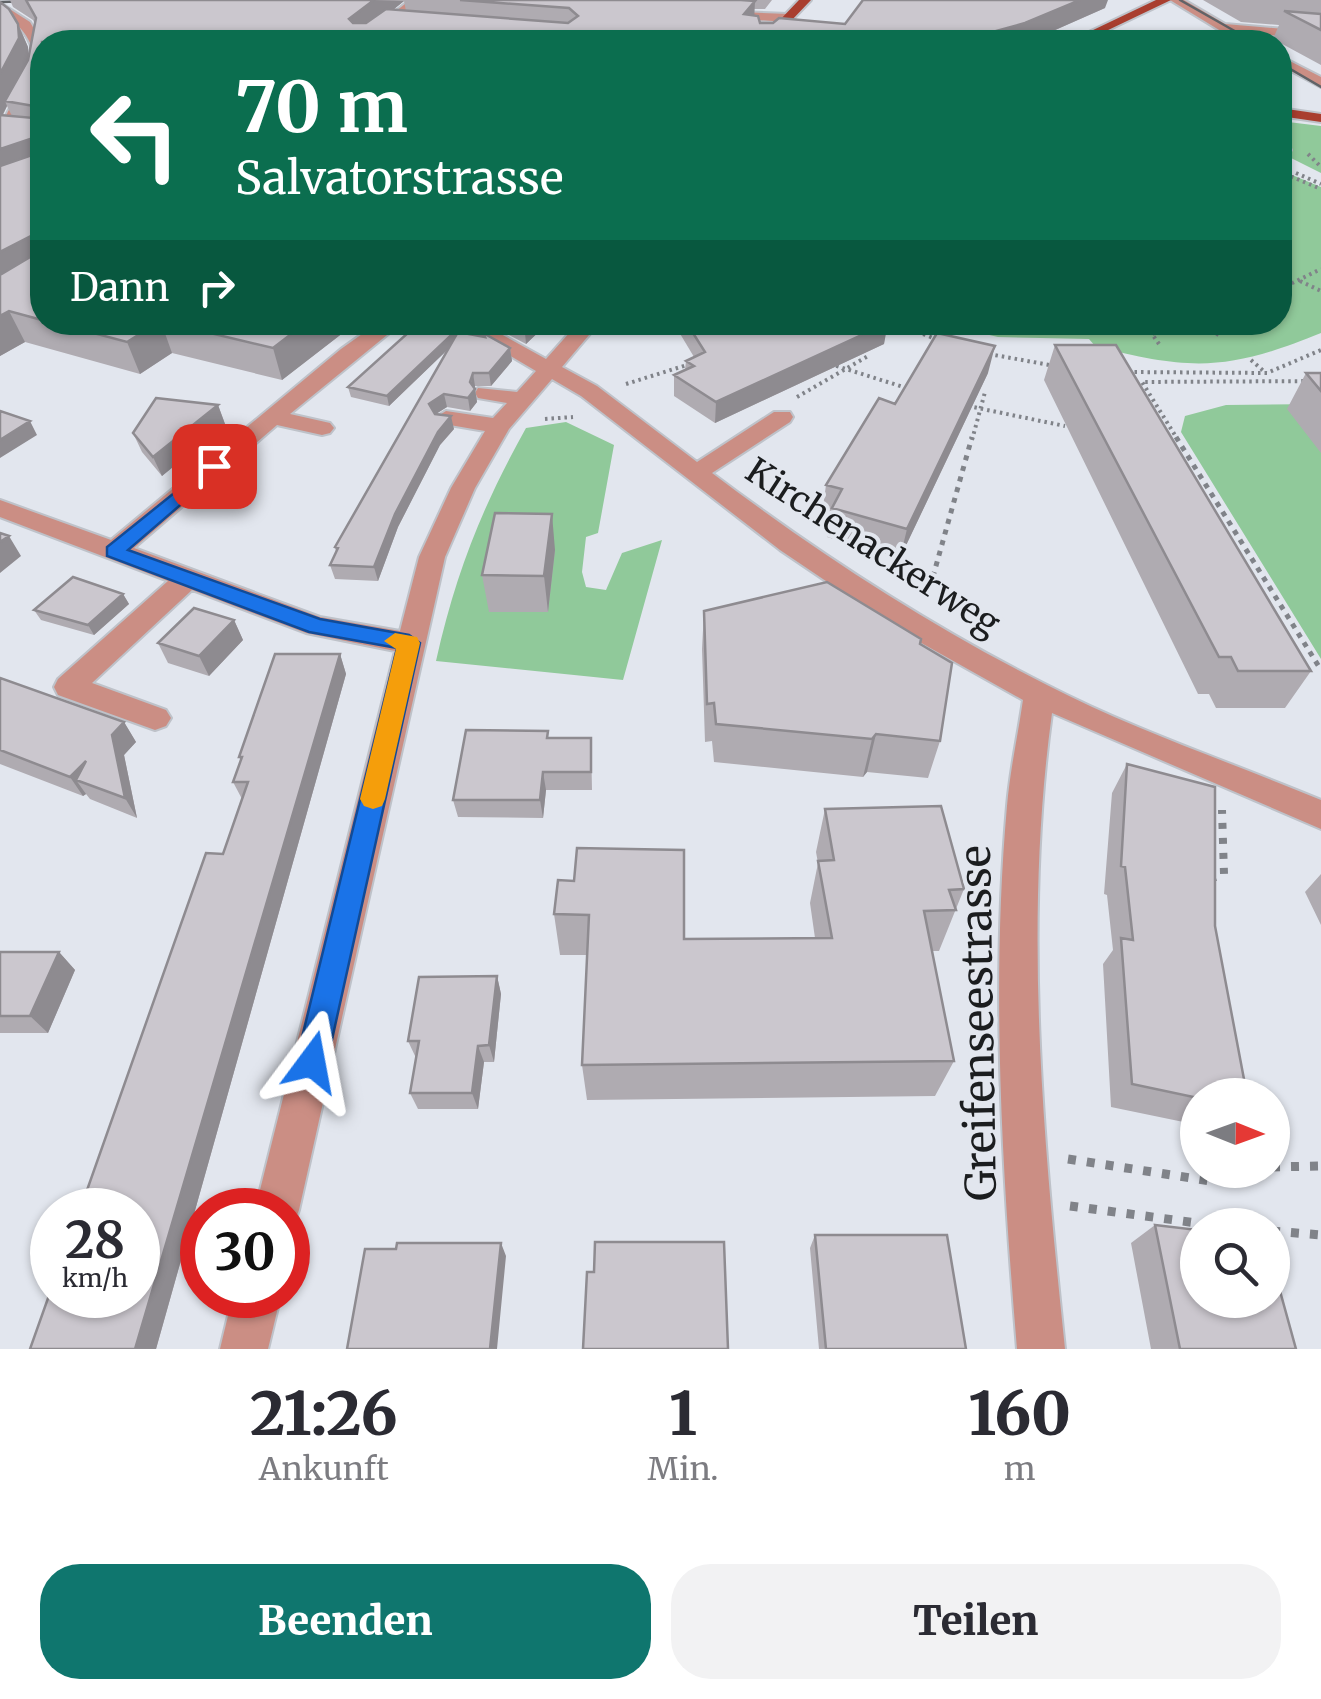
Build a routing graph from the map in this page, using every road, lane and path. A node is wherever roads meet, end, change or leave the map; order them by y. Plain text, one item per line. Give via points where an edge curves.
1 (416, 0) edge
2 (805, 0) edge
3 (1165, 0) edge
4 (1176, 0) edge
5 (26, 1) edge
6 (2, 3) edge
7 (707, 14) edge
8 (788, 18) junction
9 (1222, 27) junction
10 (385, 30) edge
11 (776, 30) edge
12 (1100, 30) edge
13 (1227, 30) edge
14 (1255, 30) edge
15 (30, 31) edge
16 (1292, 33) edge
17 (1321, 36) edge
18 (1292, 67) edge
19 (30, 81) edge
20 (1321, 83) edge
21 (1292, 105) edge
22 (1321, 106) edge
23 (1292, 114) edge
24 (1321, 118) edge
25 (6, 133) edge
26 (1307, 153) dead end
27 (1321, 166) edge
28 (1292, 175) edge
29 (1321, 187) edge
30 (1321, 269) edge
31 (1299, 280) junction
32 (1292, 283) edge
33 (1321, 291) edge
34 (374, 335) edge
35 (488, 335) edge
36 (590, 335) edge
37 (927, 335) edge
38 (1153, 335) edge
39 (1218, 335) edge
40 (1221, 337) dead end
41 (951, 344) edge
42 (1159, 344) dead end
43 (1321, 350) edge
44 (986, 353) edge
45 (822, 360) edge
46 (1250, 360) dead end
47 (700, 362) edge
48 (1175, 364) dead end
49 (550, 368) junction
50 (1067, 368) edge
51 (1116, 371) edge
52 (1179, 372) junction
53 (1266, 374) junction
54 (1321, 382) edge
55 (610, 389) dead end
56 (984, 392) edge
57 (486, 393) dead end
58 (929, 395) edge
59 (964, 405) edge
60 (529, 410) junction
61 (981, 410) junction
62 (584, 415) dead end
63 (273, 417) junction
64 (782, 417) dead end
65 (446, 418) edge
66 (1168, 424) junction
67 (1155, 425) edge
68 (498, 426) junction
69 (1065, 426) dead end
70 (322, 428) dead end
71 (696, 473) junction
72 (0, 508) edge
73 (114, 552) junction
74 (188, 578) junction
75 (921, 608) dead end
76 (409, 643) junction
77 (1321, 670) edge
78 (1039, 695) junction
79 (155, 718) dead end
80 (1222, 810) dead end
81 (1321, 814) edge
82 (1208, 896) edge
83 (1065, 1159) dead end
84 (1290, 1166) edge
85 (1321, 1166) edge
86 (1180, 1176) edge
87 (282, 1188) edge
88 (1069, 1206) dead end
89 (1180, 1221) edge
90 (1290, 1233) edge
91 (1321, 1235) edge
92 (251, 1318) edge
93 (244, 1349) edge
94 (1041, 1349) edge

1 - 10 street
2 - 8 main road
3 - 12 main road
4 - 9 street
5 - 6 street
6 - 15 street
7 - 8 street
8 - 11 main road
9 - 13 street
9 - 14 street
16 - 17 street
18 - 20 street
19 - 25 street
21 - 22 main road
23 - 24 main road
26 - 27 path
28 - 29 path
30 - 31 path
31 - 32 path
31 - 33 path
34 - 63 street
35 - 49 street, Kirchenackerweg
36 - 49 street
37 - 41 path
38 - 42 path
39 - 40 path
43 - 53 path
44 - 50 path
45 - 58 path
46 - 53 path
47 - 55 path
48 - 52 path
49 - 60 street
49 - 71 street, Kirchenackerweg
51 - 52 path
52 - 53 path
54 - 66 path via 1142,382
56 - 61 path
57 - 60 street
59 - 61 path
60 - 62 path
60 - 68 street
61 - 69 path
61 - 75 path
63 - 70 street
63 - 73 street
64 - 71 street
65 - 68 street
66 - 67 path
66 - 77 path
68 - 76 street via 432,557
71 - 78 street, Kirchenackerweg via 910,624
72 - 73 street
73 - 74 street
74 - 76 street via 316,626
74 - 79 street via 69,687
76 - 87 street
78 - 81 street, Kirchenackerweg
78 - 94 street, Greifenseestrasse via 1023,812 1020,1041
80 - 82 path via 1224,874 1208,880
83 - 86 path
84 - 85 path
88 - 89 path
90 - 91 path
92 - 93 street

